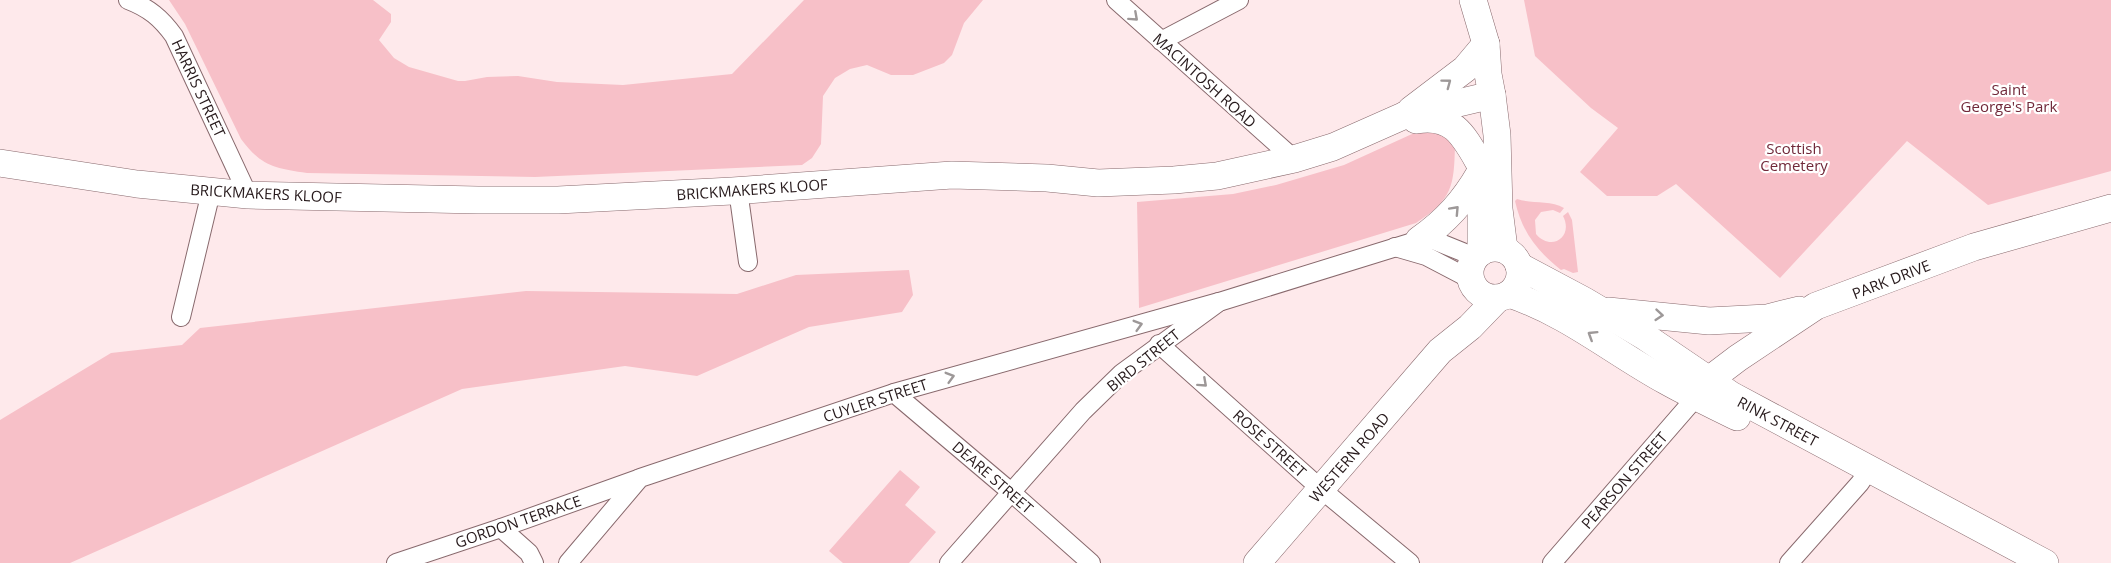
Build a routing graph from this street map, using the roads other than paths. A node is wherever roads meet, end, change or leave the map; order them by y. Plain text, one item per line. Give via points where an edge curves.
1 (128, 0) edge
2 (1116, 0) edge
3 (1239, 0) edge
4 (1473, 0) edge
5 (1161, 41) junction
6 (1486, 44) junction
7 (1487, 89) junction
8 (1403, 116) junction
9 (1377, 128) junction
10 (1294, 159) junction
11 (0, 163) edge
12 (1486, 174) junction
13 (738, 190) junction
14 (212, 192) junction
15 (248, 195) junction
16 (2111, 208) edge
17 (1407, 243) junction
18 (748, 262) dead end
19 (1492, 273) junction
20 (1219, 302) junction
21 (1592, 305) junction
22 (1816, 306) junction
23 (1561, 316) junction
24 (181, 317) dead end
25 (1470, 327) junction
26 (1159, 344) junction
27 (1440, 351) junction
28 (1703, 388) junction
29 (894, 393) junction
30 (1865, 475) junction
31 (640, 478) junction
32 (1321, 489) junction
33 (1011, 492) junction
34 (501, 528) junction
35 (2024, 560) edge
36 (396, 563) edge
37 (534, 563) edge
38 (568, 563) edge
39 (949, 563) edge
40 (1091, 563) edge
41 (1257, 563) edge
42 (1410, 563) edge
43 (1552, 563) edge
44 (1789, 563) edge

1 - 15 street, HARRIS STREET via 163,20 174,36
2 -> 5 street, MACINTOSH ROAD
3 - 5 street
4 - 6 street
5 - 10 street, MACINTOSH ROAD
6 - 7 street
8 -> 6 street via 1465,69
7 - 8 street, BRICKMAKERS KLOOF
7 - 12 street via 1497,135
8 - 9 street, BRICKMAKERS KLOOF
9 - 10 street, BRICKMAKERS KLOOF
9 - 12 street via 1420,119 1445,122 1456,129
10 - 13 street, BRICKMAKERS KLOOF via 1217,176 1174,180 1098,183 952,175
11 - 14 street, BRICKMAKERS KLOOF
17 -> 12 street via 1442,224
12 - 19 street via 1498,209
12 - 21 street via 1538,261
13 - 15 street, BRICKMAKERS KLOOF via 558,200
13 - 18 street
14 - 15 street, BRICKMAKERS KLOOF
14 - 24 street
16 - 22 street, PARK DRIVE via 1974,248
17 - 19 street via 1426,256
17 - 19 street, BIRD STREET via 1433,240
17 - 20 street, BIRD STREET
19 - 21 street, RINK STREET
19 - 23 street, RINK STREET
19 - 25 street, WESTERN ROAD
19 - 27 street, WESTERN ROAD via 1459,317
20 - 26 street, BIRD STREET
29 -> 20 street, CUYLER STREET
21 -> 22 street via 1719,321 1767,318
21 - 28 street, RINK STREET via 1673,355
22 - 28 street, PARK DRIVE via 1738,358
23 - 25 street via 1508,313
28 -> 23 street, RINK STREET via 1667,382
25 - 27 street, WESTERN ROAD
26 -> 32 street, ROSE STREET
26 - 33 street, BIRD STREET via 1083,411
27 - 32 street, WESTERN ROAD
28 - 30 street, RINK STREET via 1731,395
28 - 43 street, PEARSON STREET
29 - 31 street, CUYLER STREET
29 - 33 street, DEARE STREET
30 - 35 street, RINK STREET
30 - 44 street
31 - 34 street, GORDON TERRACE
31 - 38 street
32 - 41 street, WESTERN ROAD
32 - 42 street, ROSE STREET
33 - 39 street, BIRD STREET
33 - 40 street, DEARE STREET
34 - 36 street, GORDON TERRACE
34 - 37 street via 529,553

